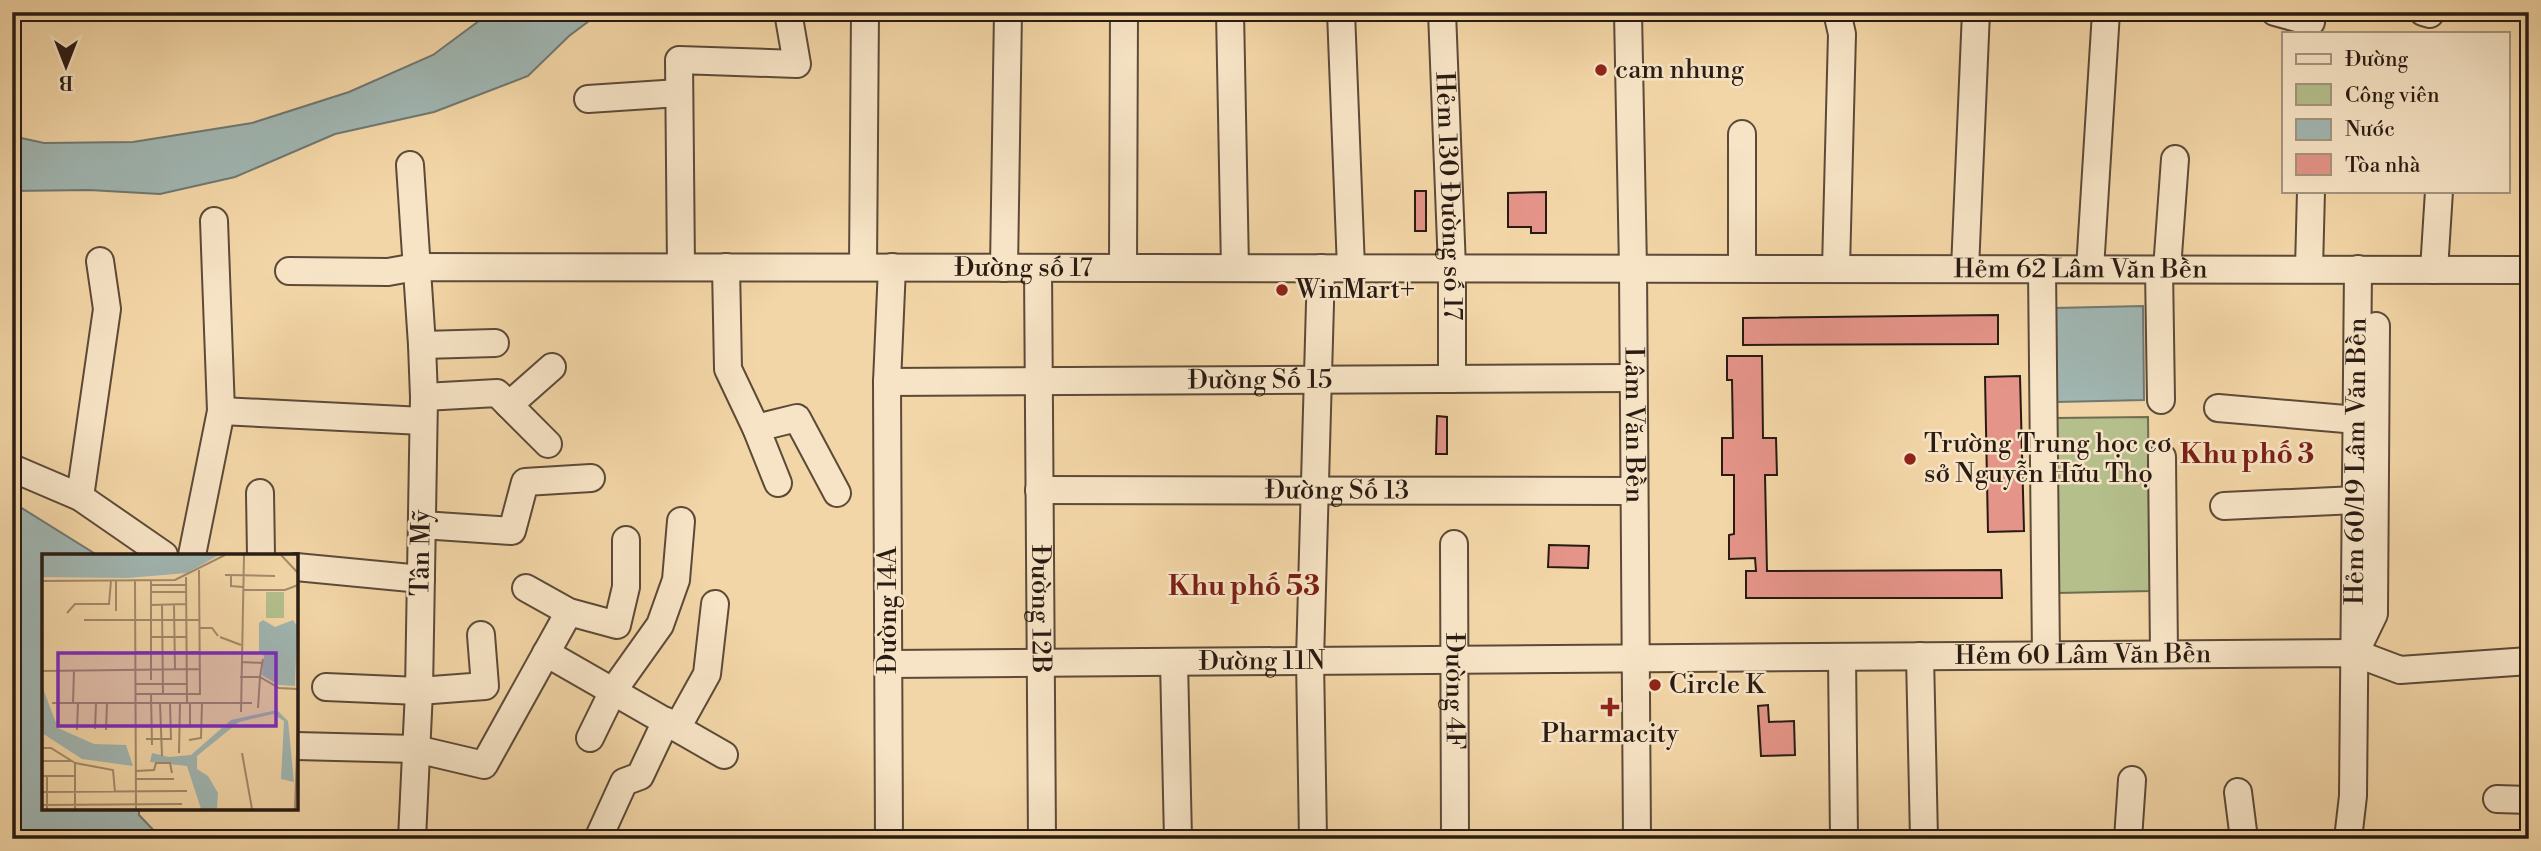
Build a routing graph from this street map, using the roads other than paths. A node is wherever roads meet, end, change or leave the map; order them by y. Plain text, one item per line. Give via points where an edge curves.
1 (788, 12) edge
2 (865, 12) edge
3 (1008, 12) edge
4 (1124, 12) edge
5 (1230, 12) edge
6 (1341, 12) edge
7 (1443, 12) edge
8 (1628, 12) edge
9 (1837, 12) edge
10 (1976, 12) edge
11 (2106, 12) edge
12 (2275, 12) edge
13 (2312, 23) edge
14 (679, 93) junction
15 (588, 99) dead end
16 (1742, 134) dead end
17 (2175, 159) dead end
18 (410, 166) dead end
19 (2311, 192) edge
20 (2439, 192) edge
21 (214, 221) dead end
22 (100, 261) dead end
23 (416, 267) junction
24 (681, 267) junction
25 (726, 267) junction
26 (863, 267) junction
27 (892, 267) junction
28 (1004, 268) junction
29 (1038, 268) junction
30 (1123, 268) junction
31 (1235, 268) junction
32 (1321, 268) junction
33 (1351, 268) junction
34 (1452, 268) junction
35 (1633, 268) junction
36 (1742, 268) junction
37 (1836, 268) junction
38 (1965, 268) junction
39 (2042, 269) junction
40 (2090, 269) junction
41 (2163, 269) junction
42 (2309, 269) junction
43 (2358, 269) junction
44 (2434, 270) junction
45 (2529, 270) edge
46 (289, 271) dead end
47 (2376, 326) dead end
48 (495, 343) dead end
49 (422, 345) junction
50 (552, 367) dead end
51 (1452, 379) junction
52 (1633, 379) junction
53 (1317, 380) junction
54 (1038, 381) junction
55 (887, 382) junction
56 (2161, 400) dead end
57 (509, 405) junction
58 (2218, 408) dead end
59 (424, 409) junction
60 (220, 411) junction
61 (2357, 420) junction
62 (756, 428) junction
63 (548, 444) dead end
64 (2162, 457) dead end
65 (12, 468) edge
66 (591, 478) dead end
67 (778, 483) dead end
68 (1039, 490) junction
69 (1314, 490) junction
70 (1634, 491) junction
71 (260, 493) dead end
72 (837, 493) dead end
73 (80, 497) junction
74 (2356, 500) junction
75 (2224, 506) dead end
76 (681, 521) dead end
77 (422, 524) junction
78 (626, 540) dead end
79 (1454, 544) dead end
80 (163, 554) edge
81 (192, 554) edge
82 (261, 554) edge
83 (298, 567) edge
84 (421, 579) junction
85 (526, 588) dead end
86 (715, 604) dead end
87 (569, 612) junction
88 (481, 635) dead end
89 (547, 653) junction
90 (2355, 653) junction
91 (2164, 654) junction
92 (2046, 655) junction
93 (1842, 656) junction
94 (1920, 656) junction
95 (1635, 658) junction
96 (1455, 659) junction
97 (1310, 660) junction
98 (1174, 662) junction
99 (2529, 662) edge
100 (1040, 663) junction
101 (888, 664) junction
102 (326, 687) dead end
103 (419, 691) junction
104 (613, 691) junction
105 (671, 725) junction
106 (590, 738) dead end
107 (298, 747) edge
108 (416, 749) junction
109 (724, 755) dead end
110 (2132, 780) dead end
111 (2238, 792) dead end
112 (2497, 799) dead end
113 (2529, 800) edge
114 (412, 839) edge
115 (598, 839) edge
116 (889, 839) edge
117 (1042, 839) edge
118 (1178, 839) edge
119 (1313, 839) edge
120 (1455, 839) edge
121 (1637, 839) edge
122 (1844, 839) edge
123 (1924, 839) edge
124 (2128, 839) edge
125 (2244, 839) edge
126 (2348, 839) edge

1 - 14 street via 797,64 678,60
2 - 26 street
3 - 28 street
4 - 30 street
5 - 31 street
6 - 33 street
7 - 34 street, Hẻm 130 Đường số 17
8 - 35 street, Lâm Văn Bền
9 - 37 street via 1842,34
10 - 38 street
11 - 40 street
12 - 13 street
14 - 15 street
14 - 24 street
16 - 36 street
17 - 41 street
18 - 23 street, Tân Mỹ
19 - 42 street
20 - 44 street
21 - 60 street
22 - 73 street via 107,309
23 - 24 street, Đường số 17
23 - 46 street, Đường số 17 via 388,272
23 - 49 street, Tân Mỹ
24 - 25 street, Đường số 17
25 - 26 street, Đường số 17
25 - 62 street via 728,369
26 - 27 street, Đường số 17
27 - 28 street, Đường số 17
27 - 55 street, Đường 14A
28 - 29 street, Đường số 17
29 - 30 street, Đường số 17
29 - 54 street, Đường 12B
30 - 31 street, Đường số 17
31 - 32 street, Đường số 17
32 - 33 street, Đường số 17
32 - 53 street
33 - 34 street, Đường số 17
34 - 35 street, Đường số 17
34 - 51 street, Hẻm 130 Đường số 17
35 - 36 street, Hẻm 62 Lâm Văn Bền
35 - 52 street, Lâm Văn Bền
36 - 37 street, Hẻm 62 Lâm Văn Bền
37 - 38 street, Hẻm 62 Lâm Văn Bền
38 - 39 street, Hẻm 62 Lâm Văn Bền
39 - 40 street, Hẻm 62 Lâm Văn Bền
39 - 92 street
40 - 41 street, Hẻm 62 Lâm Văn Bền
41 - 42 street, Hẻm 62 Lâm Văn Bền
41 - 56 street
42 - 43 street, Hẻm 62 Lâm Văn Bền
43 - 44 street, Hẻm 62 Lâm Văn Bền
43 - 61 street, Hẻm 60/19 Lâm Văn Bền
44 - 45 street, Hẻm 62 Lâm Văn Bền
47 - 90 street via 2374,614
48 - 49 street
49 - 59 street, Tân Mỹ
50 - 57 street
51 - 52 street, Đường Số 15
51 - 53 street, Đường Số 15
52 - 70 street, Lâm Văn Bền
53 - 54 street, Đường Số 15
53 - 69 street
54 - 55 street, Đường Số 15
54 - 68 street, Đường 12B
55 - 101 street, Đường 14A
57 - 59 street via 497,393
57 - 63 street
58 - 61 street
59 - 60 street
59 - 77 street, Tân Mỹ
60 - 81 street
61 - 74 street, Hẻm 60/19 Lâm Văn Bền
62 - 67 street
62 - 72 street via 797,418
64 - 91 street
65 - 73 street
66 - 77 street via 525,482 512,531
68 - 69 street, Đường Số 13
68 - 100 street, Đường 12B
69 - 70 street, Đường Số 13
69 - 97 street
70 - 95 street, Lâm Văn Bền
71 - 82 street
73 - 80 street
74 - 75 street
74 - 90 street, Hẻm 60/19 Lâm Văn Bền
76 - 104 street via 676,580 660,625
77 - 84 street, Tân Mỹ
78 - 87 street via 626,587 617,625
79 - 96 street, Đường 4F
83 - 84 street
84 - 103 street, Tân Mỹ
85 - 87 street
86 - 105 street via 707,674
87 - 89 street
88 - 103 street via 485,686
89 - 104 street
89 - 108 street via 484,765
90 - 91 street, Hẻm 60 Lâm Văn Bền
90 - 99 street, Hẻm 60 Lâm Văn Bền via 2400,670
90 - 126 street, Hẻm 60/19 Lâm Văn Bền
91 - 92 street, Hẻm 60 Lâm Văn Bền
92 - 94 street, Hẻm 60 Lâm Văn Bền
93 - 94 street, Hẻm 60 Lâm Văn Bền
93 - 95 street, Hẻm 60 Lâm Văn Bền
93 - 122 street
94 - 123 street
95 - 96 street, Đường 11N
95 - 121 street, Lâm Văn Bền
96 - 97 street, Đường 11N
96 - 120 street, Đường 4F
97 - 98 street, Đường 11N
97 - 119 street
98 - 100 street, Đường 11N
98 - 118 street
100 - 101 street, Đường 11N
100 - 117 street, Đường 12B
101 - 116 street, Đường 14A
102 - 103 street
103 - 108 street, Tân Mỹ
104 - 105 street
104 - 106 street
105 - 109 street
105 - 115 street via 640,776 624,782
107 - 108 street
108 - 114 street, Tân Mỹ
110 - 124 street
111 - 125 street
112 - 113 street

